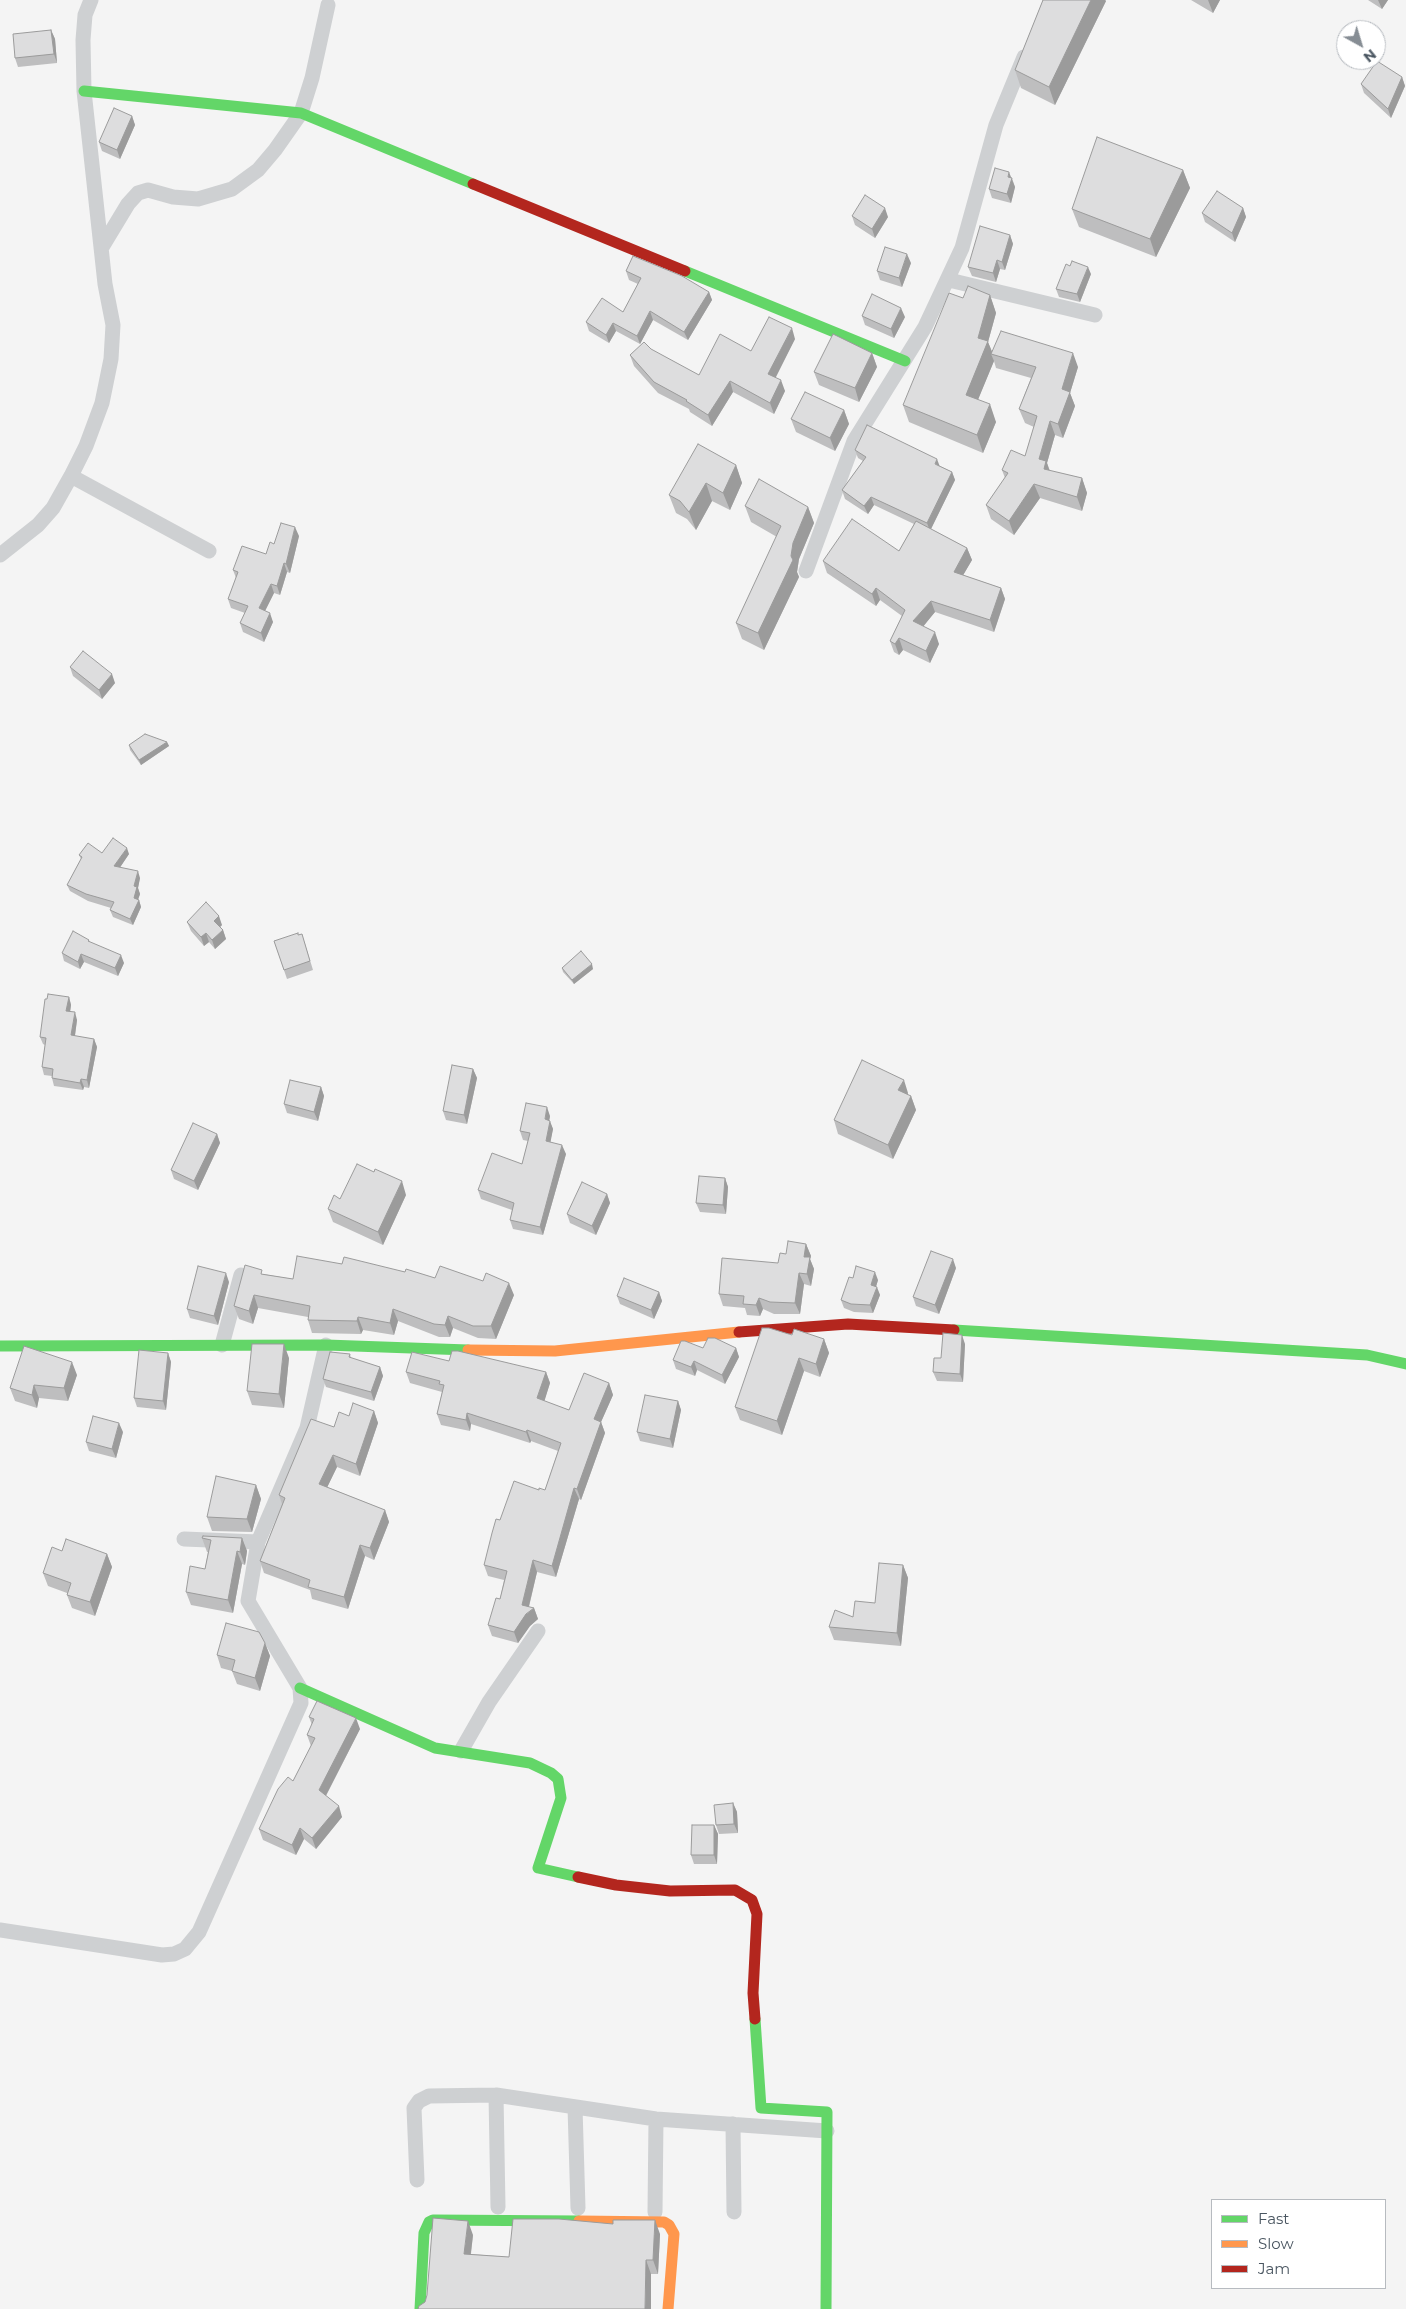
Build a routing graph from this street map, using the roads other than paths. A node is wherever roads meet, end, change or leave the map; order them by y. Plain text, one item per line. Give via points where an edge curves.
1 (91, 0) edge
2 (328, 5) dead end
3 (1030, 42) edge
4 (84, 91) junction
5 (301, 112) junction
6 (102, 247) junction
7 (949, 280) junction
8 (1095, 315) dead end
9 (905, 361) junction
10 (71, 476) junction
11 (209, 551) dead end
12 (0, 555) edge
13 (806, 571) dead end
14 (241, 1275) edge
15 (222, 1345) junction
16 (326, 1345) junction
17 (0, 1346) edge
18 (1406, 1364) edge
19 (184, 1539) dead end
20 (258, 1542) junction
21 (538, 1631) dead end
22 (300, 1688) junction
23 (461, 1751) junction
24 (0, 1930) edge
25 (496, 2095) junction
26 (575, 2107) junction
27 (656, 2119) junction
28 (733, 2124) junction
29 (827, 2131) junction
30 (417, 2180) dead end
31 (498, 2207) dead end
32 (578, 2208) dead end
33 (654, 2212) dead end
34 (734, 2212) dead end
35 (420, 2309) edge
36 (668, 2309) edge
37 (826, 2309) edge

1 - 4 street via 83,40
2 - 5 street
3 - 7 street via 996,125 962,248
4 - 5 street
4 - 6 street
5 - 6 street via 258,170 232,189 198,199 174,198 148,190 138,193
5 - 9 street
6 - 10 street via 112,325 111,359 102,403
7 - 8 street
7 - 9 street
9 - 13 street via 854,440
10 - 11 street
10 - 12 street via 53,508
14 - 15 street
15 - 16 street
15 - 17 street
16 - 18 street via 555,1351 848,1324 1367,1355
16 - 20 street via 307,1428
19 - 20 street
20 - 22 street via 248,1601
21 - 23 street via 489,1702
22 - 23 street via 411,1739 436,1748
22 - 24 street via 301,1703 199,1932 185,1949 162,1955
23 - 29 street via 530,1763 558,1779 561,1798 538,1868 616,1885 670,1891 735,1890 752,1900 757,1914 753,1993 761,2108 827,2112
25 - 26 street
25 - 30 street via 429,2096 419,2101 414,2108
25 - 31 street
26 - 27 street
26 - 32 street
27 - 28 street
27 - 33 street
28 - 29 street
28 - 34 street
29 - 37 street
35 - 36 street via 424,2233 433,2220 664,2222 674,2234

